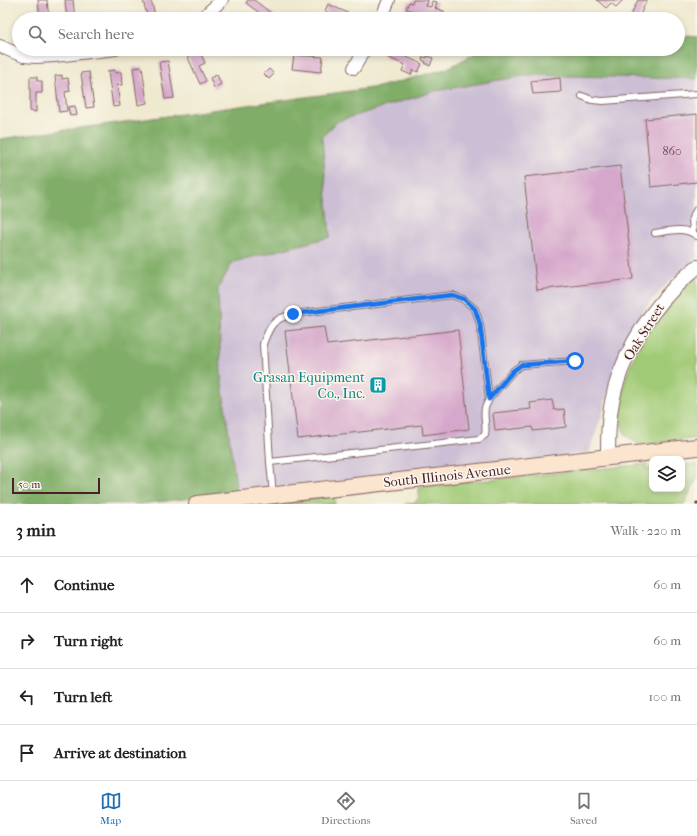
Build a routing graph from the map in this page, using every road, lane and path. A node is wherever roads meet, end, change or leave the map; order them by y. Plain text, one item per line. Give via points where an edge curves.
1 (222, 0) edge
2 (388, 0) edge
3 (209, 12) edge
4 (384, 12) edge
5 (0, 46) edge
6 (12, 52) edge
7 (24, 56) edge
8 (54, 56) edge
9 (361, 56) edge
10 (354, 68) dead end
11 (697, 94) edge
12 (582, 96) dead end
13 (697, 209) edge
14 (655, 233) dead end
15 (695, 235) edge
16 (697, 267) edge
17 (575, 361) dead end
18 (489, 399) junction
19 (697, 448) edge
20 (608, 458) junction
21 (270, 462) junction
22 (273, 495) junction
23 (197, 504) edge

1 - 3 street
2 - 4 street
5 - 6 street
7 - 8 street
9 - 10 street
11 - 12 lane via 603,101
13 - 15 lane via 692,218
14 - 15 lane via 684,230
16 - 20 street, Oak Street via 675,287 651,316 624,363 612,402 608,427
17 - 18 lane via 521,365
18 - 21 lane via 485,409 485,435 479,439
18 - 21 lane via 480,324 475,309 464,299 452,295 282,317 267,331 263,344
19 - 20 main road, South Illinois Avenue
20 - 22 main road, South Illinois Avenue
21 - 22 lane
22 - 23 main road, South Illinois Avenue

